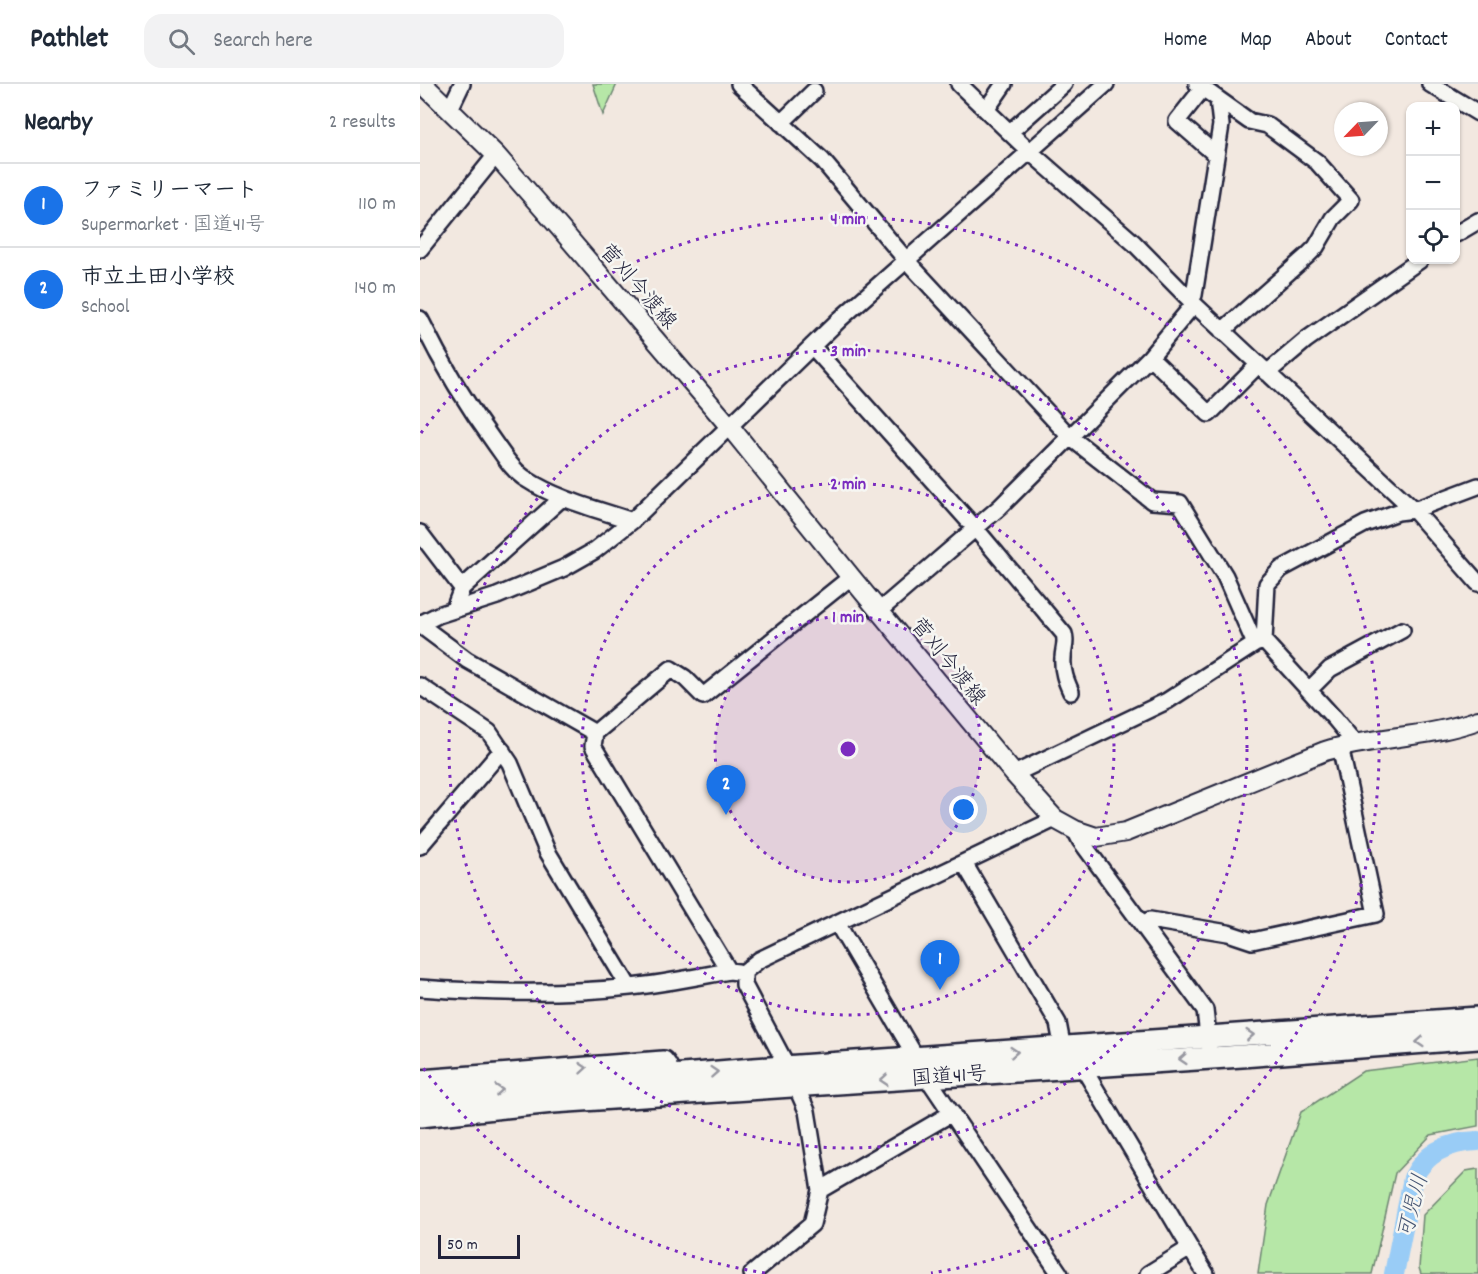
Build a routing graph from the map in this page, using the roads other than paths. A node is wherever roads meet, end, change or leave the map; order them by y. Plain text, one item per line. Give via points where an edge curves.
1 (423, 84) edge
2 (462, 84) edge
3 (740, 84) edge
4 (959, 84) edge
5 (1004, 84) edge
6 (1064, 84) edge
7 (1106, 84) edge
8 (1430, 84) edge
9 (1200, 86) edge
10 (814, 91) dead end
11 (1218, 99) junction
12 (450, 109) junction
13 (986, 110) junction
14 (1478, 113) edge
15 (781, 123) junction
16 (1010, 132) junction
17 (1029, 151) junction
18 (496, 155) junction
19 (1216, 155) junction
20 (1478, 221) edge
21 (1460, 231) edge
22 (420, 249) edge
23 (907, 261) junction
24 (1414, 264) edge
25 (1192, 302) junction
26 (420, 319) edge
27 (1222, 331) junction
28 (812, 345) junction
29 (1150, 357) junction
30 (1263, 369) junction
31 (730, 427) junction
32 (1070, 437) junction
33 (1478, 486) edge
34 (561, 498) junction
35 (1414, 510) junction
36 (632, 521) junction
37 (975, 528) junction
38 (420, 532) edge
39 (851, 578) junction
40 (1478, 583) edge
41 (462, 588) junction
42 (454, 609) junction
43 (879, 611) junction
44 (420, 624) edge
45 (1402, 630) dead end
46 (1259, 643) junction
47 (420, 686) edge
48 (1309, 690) junction
49 (1071, 692) dead end
50 (1478, 720) edge
51 (595, 733) junction
52 (1347, 744) junction
53 (502, 750) junction
54 (1014, 774) junction
55 (1055, 819) junction
56 (1075, 830) junction
57 (420, 846) edge
58 (964, 863) junction
59 (837, 923) junction
60 (1142, 924) junction
61 (737, 972) junction
62 (420, 987) edge
63 (629, 987) junction
64 (1478, 1018) edge
65 (1478, 1038) edge
66 (1209, 1048) junction
67 (1063, 1049) junction
68 (1082, 1066) junction
69 (922, 1068) junction
70 (678, 1075) junction
71 (792, 1077) junction
72 (420, 1081) edge
73 (757, 1088) junction
74 (420, 1097) edge
75 (952, 1113) junction
76 (420, 1116) edge
77 (420, 1126) edge
78 (820, 1190) junction
79 (1190, 1248) junction
80 (752, 1274) edge
81 (1060, 1274) edge
82 (1148, 1274) edge
83 (1206, 1274) edge

1 - 12 main road, 菅刈今渡線
2 - 12 street
3 - 15 street
4 - 13 street
5 - 13 street
6 - 16 street
7 - 17 street
8 - 14 street
9 - 11 street
9 - 19 street via 1177,121
10 - 15 street
11 - 19 street via 1221,125
11 - 27 street via 1249,121 1267,125 1317,162 1351,200 1333,218 1316,247
12 - 18 main road, 菅刈今渡線
13 - 16 street
15 - 23 street via 822,160
16 - 17 street
17 - 23 street
17 - 25 street via 1134,243
18 - 22 street
18 - 31 main road, 菅刈今渡線
19 - 25 street
20 - 21 street
23 - 28 street
23 - 32 street
24 - 30 street
25 - 27 street
25 - 29 street
26 - 34 street via 448,374 511,466 524,479
27 - 30 street
28 - 31 street
28 - 37 street
29 - 30 street via 1209,414
29 - 32 street
30 - 35 street
31 - 36 street
31 - 39 main road, 菅刈今渡線
32 - 37 street
32 - 46 street via 1152,501 1180,503 1225,576
33 - 35 street
34 - 36 street
34 - 41 street
35 - 40 street
35 - 46 street via 1365,524 1281,569 1267,585
36 - 42 street via 594,551 564,568
37 - 43 street
37 - 49 street via 1064,634 1064,678
38 - 41 street
39 - 43 main road, 菅刈今渡線
39 - 51 street via 703,696 671,669
41 - 42 street
42 - 44 street
43 - 54 main road, 菅刈今渡線
44 - 51 street via 467,660
45 - 48 street via 1330,669
46 - 48 street
46 - 54 street via 1167,701
47 - 53 street via 489,732
48 - 52 street
50 - 52 main road, 菅刈今渡線 via 1428,735
51 - 61 street via 593,746
52 - 56 main road, 菅刈今渡線 via 1126,832 1096,837
52 - 60 street via 1376,914 1251,941 1228,933 1150,920
53 - 57 street
53 - 63 street via 547,851
54 - 55 main road, 菅刈今渡線
55 - 56 main road, 菅刈今渡線
55 - 58 street
56 - 60 street
58 - 59 street
58 - 67 street via 1058,1023
59 - 61 street
59 - 69 street
60 - 66 street via 1205,1010
61 - 63 street
61 - 71 street
62 - 63 street via 566,992
66 -> 64 highway, 国道41号
65 -> 66 highway, 国道41号
66 - 67 highway, 国道41号
66 -> 68 highway, 国道41号
69 -> 67 highway, 国道41号
68 - 69 highway, 国道41号
68 - 79 street
69 - 71 highway, 国道41号
69 - 75 street
70 -> 71 highway, 国道41号
72 -> 70 highway via 663,1062
74 -> 70 highway, 国道41号
71 - 73 highway, 国道41号
71 - 78 street via 807,1111
73 - 76 highway, 国道41号
73 - 77 highway via 733,1102
75 - 78 street
75 - 81 street
78 - 80 street via 812,1224
79 - 82 street
79 - 83 street

